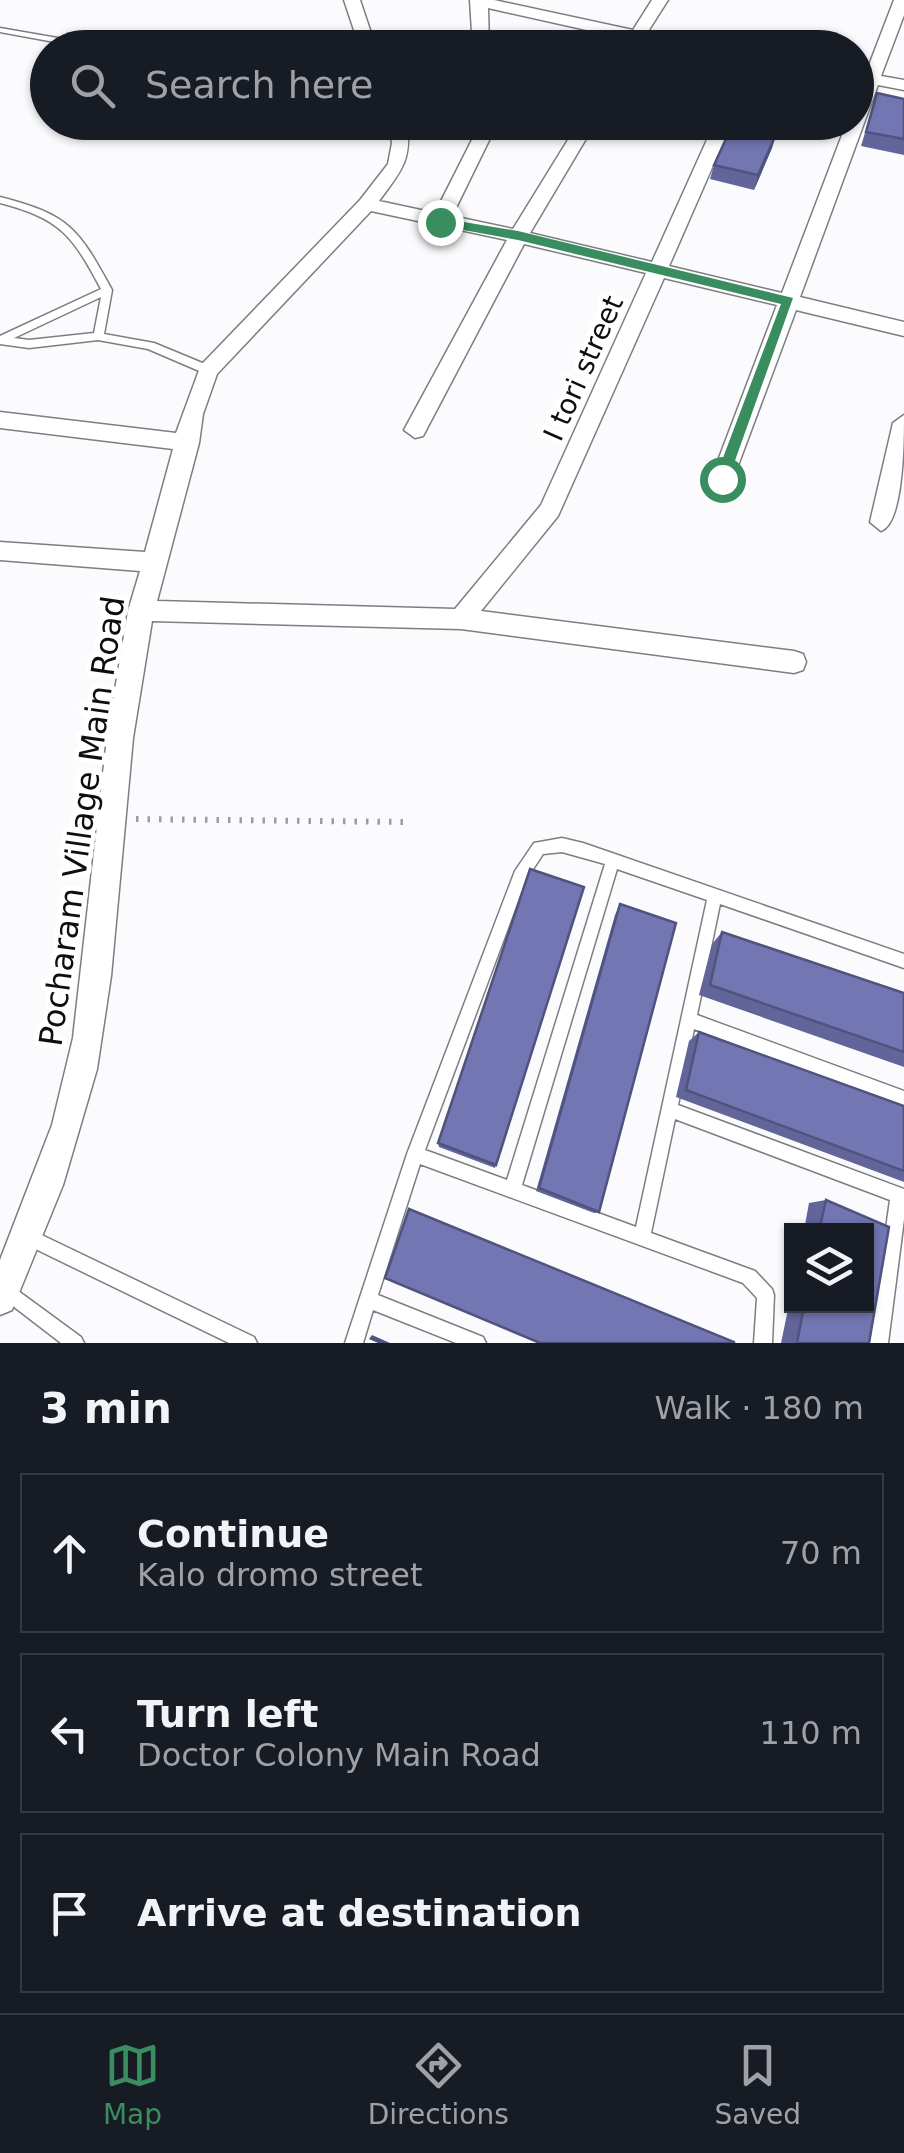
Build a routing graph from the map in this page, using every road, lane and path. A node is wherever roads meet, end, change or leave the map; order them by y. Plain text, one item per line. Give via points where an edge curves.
1 (352, 0) edge
2 (479, 0) edge
3 (660, 0) edge
4 (902, 0) edge
5 (0, 30) edge
6 (362, 30) edge
7 (480, 30) edge
8 (586, 30) edge
9 (640, 30) edge
10 (30, 35) edge
11 (874, 57) edge
12 (874, 80) edge
13 (904, 85) edge
14 (399, 140) edge
15 (481, 140) edge
16 (577, 140) edge
17 (716, 140) edge
18 (849, 140) edge
19 (0, 200) edge
20 (366, 204) junction
21 (440, 222) junction
22 (518, 236) junction
23 (657, 268) junction
24 (107, 290) junction
25 (788, 301) junction
26 (904, 329) edge
27 (98, 336) junction
28 (1, 340) edge
29 (208, 370) junction
30 (0, 420) edge
31 (904, 423) edge
32 (415, 430) dead end
33 (188, 443) junction
34 (722, 479) dead end
35 (881, 522) dead end
36 (0, 552) edge
37 (152, 562) junction
38 (140, 611) junction
39 (461, 619) junction
40 (794, 662) dead end
41 (110, 819) junction
42 (404, 822) dead end
43 (612, 860) junction
44 (715, 894) junction
45 (904, 961) edge
46 (690, 1020) junction
47 (904, 1099) edge
48 (670, 1110) junction
49 (415, 1154) junction
50 (512, 1190) junction
51 (902, 1196) edge
52 (25, 1235) junction
53 (642, 1236) junction
54 (2, 1293) edge
55 (368, 1299) junction
56 (75, 1343) edge
57 (248, 1343) edge
58 (354, 1343) edge
59 (476, 1343) edge
60 (763, 1343) edge
61 (879, 1343) edge

1 - 6 street
2 - 7 street
2 - 8 street
3 - 9 street
4 - 11 street
5 - 10 lane
12 - 13 street
14 - 20 street, Pocharam Village Main Road via 400,159
15 - 21 street
16 - 22 street
17 - 23 street, I tori street
18 - 25 street
19 - 24 lane via 40,210 70,228
20 - 21 street
20 - 29 street, Pocharam Village Main Road
21 - 22 street
22 - 23 street
22 - 32 street
23 - 25 street
23 - 39 street, I tori street via 550,510
24 - 27 lane
24 - 28 lane
25 - 26 street
25 - 34 street
27 - 28 lane via 29,344
27 - 29 lane via 150,346
29 - 33 street, Pocharam Village Main Road
30 - 33 street
31 - 35 street
33 - 37 street, Pocharam Village Main Road
36 - 37 street
37 - 38 street, Pocharam Village Main Road
38 - 39 street
38 - 41 street, Pocharam Village Main Road
39 - 40 street
41 - 42 path
41 - 52 street, Pocharam Village Main Road via 98,978 81,1073
43 - 44 lane
43 - 49 lane via 562,845 539,848 529,860
43 - 50 lane
44 - 45 lane
44 - 46 lane
46 - 47 lane
46 - 48 lane
48 - 51 lane
48 - 53 lane
49 - 50 lane
49 - 55 lane
50 - 53 lane
51 - 61 lane
52 - 54 street, Pocharam Village Main Road
52 - 57 lane
53 - 60 lane via 759,1285 767,1306
54 - 56 lane
55 - 58 lane
55 - 59 lane

